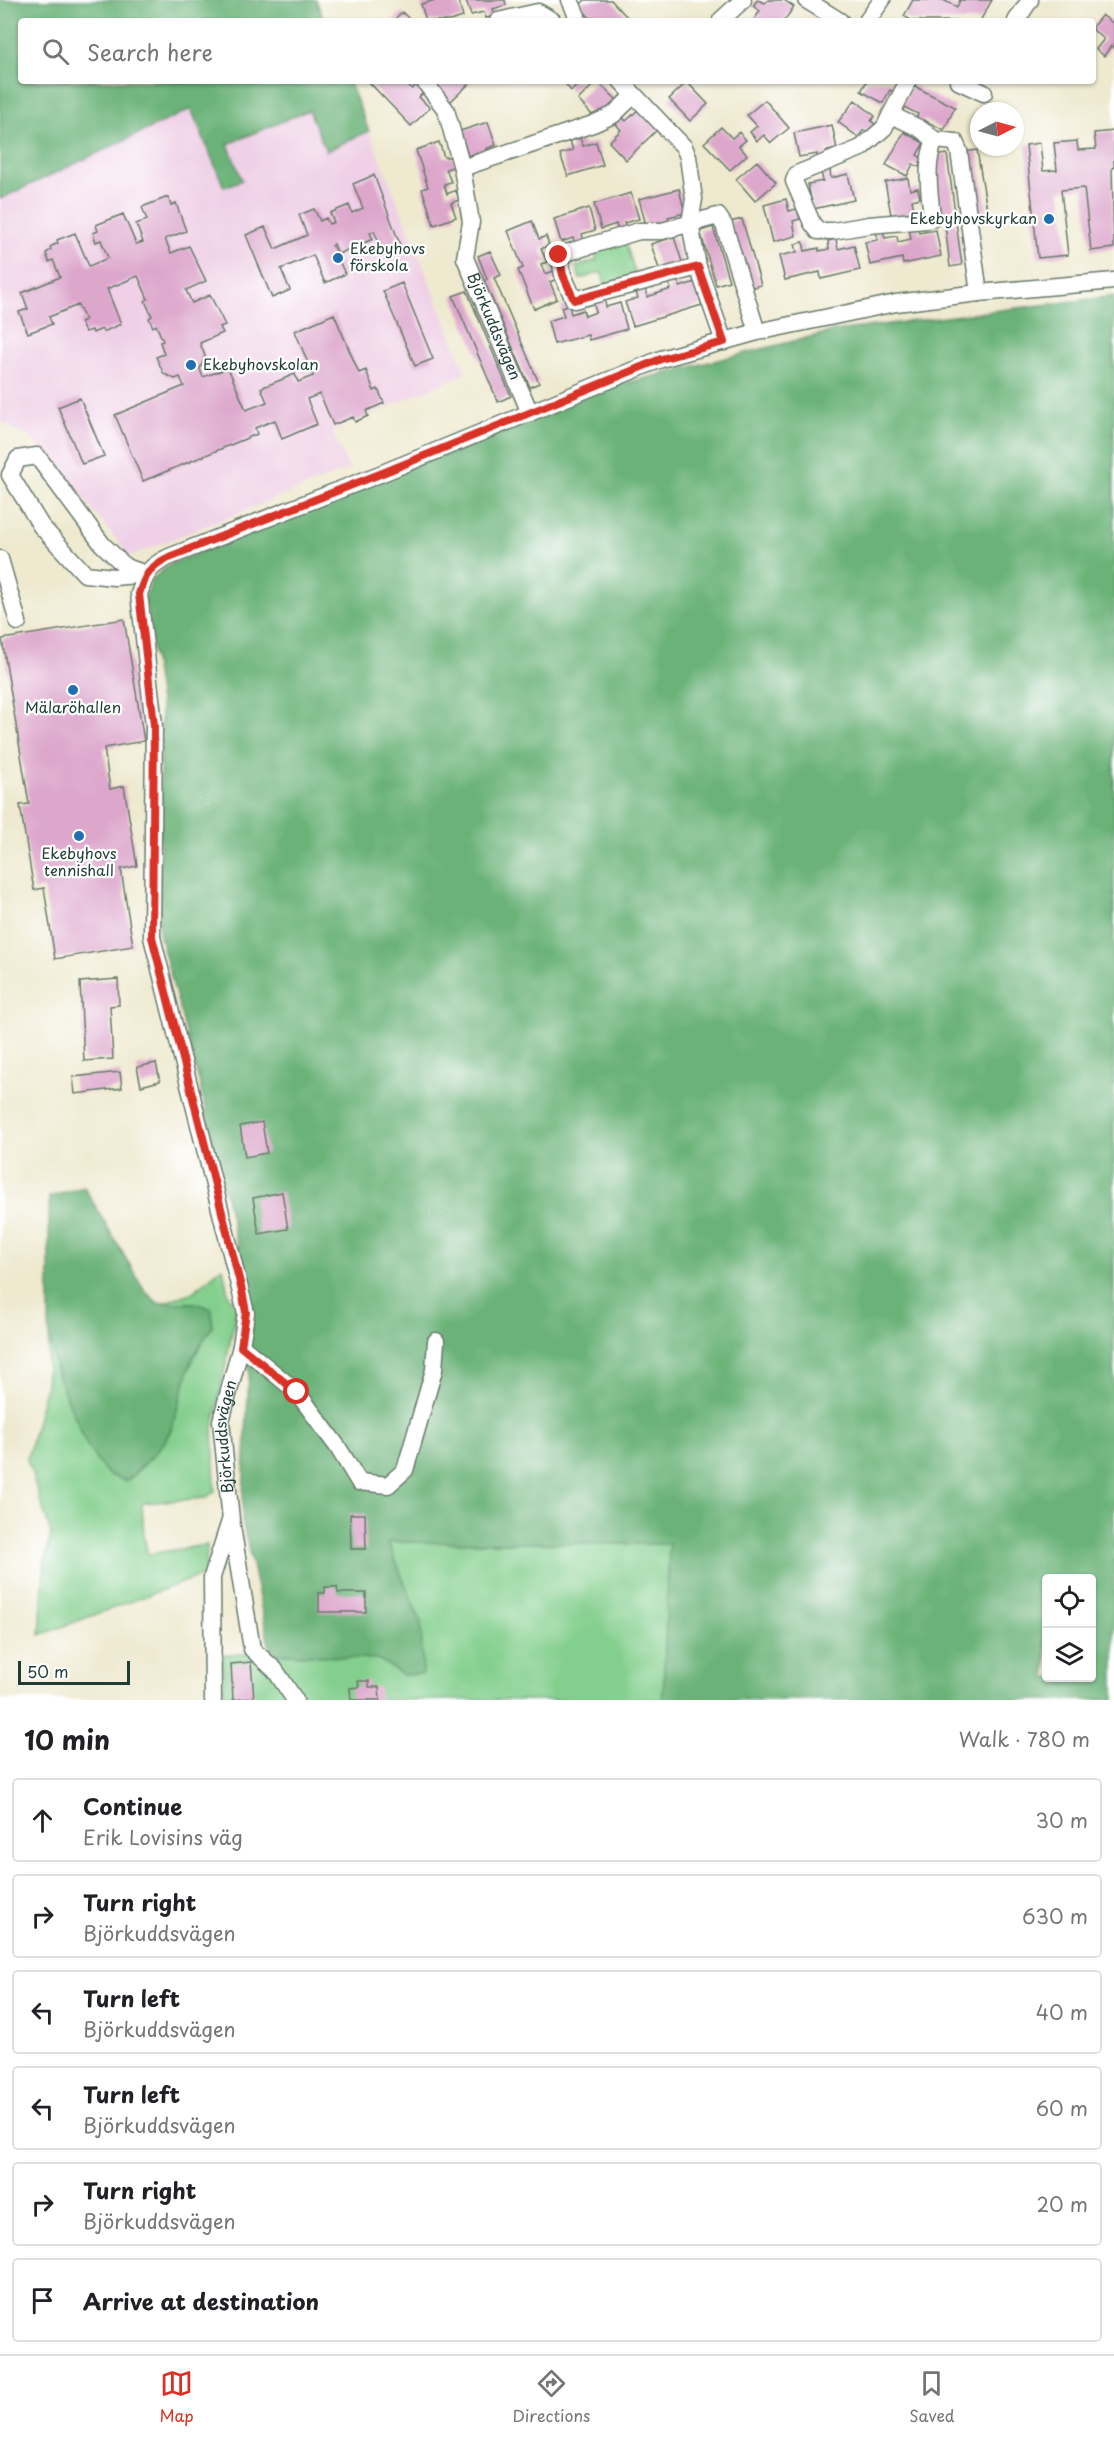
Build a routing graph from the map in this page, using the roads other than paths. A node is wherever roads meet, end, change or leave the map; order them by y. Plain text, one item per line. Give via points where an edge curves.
1 (570, 0) edge
2 (743, 0) edge
3 (806, 0) edge
4 (882, 0) edge
5 (1030, 0) edge
6 (543, 6) edge
7 (507, 18) edge
8 (577, 18) edge
9 (723, 18) edge
10 (835, 18) edge
11 (869, 18) edge
12 (1018, 18) edge
13 (426, 84) edge
14 (624, 84) edge
15 (906, 84) edge
16 (964, 84) edge
17 (984, 93) dead end
18 (634, 95) junction
19 (891, 114) junction
20 (934, 140) junction
21 (462, 168) junction
22 (690, 223) junction
23 (698, 267) junction
24 (1114, 281) edge
25 (979, 293) junction
26 (574, 300) junction
27 (556, 304) dead end
28 (757, 332) junction
29 (724, 342) junction
30 (530, 413) junction
31 (8, 464) edge
32 (0, 559) edge
33 (146, 574) junction
34 (18, 622) dead end
35 (436, 1341) dead end
36 (241, 1347) junction
37 (231, 1520) junction
38 (213, 1700) edge
39 (295, 1700) edge

1 - 8 street
2 - 9 street
3 - 10 street
4 - 11 street
5 - 12 street
6 - 7 street
13 - 21 street, Björkuddsvägen via 446,110
14 - 18 street
15 - 19 street
16 - 17 street
18 - 21 street via 613,115 593,124
18 - 22 street via 684,147 694,199
19 - 20 street
19 - 20 street via 884,128 861,148 797,174 794,181 818,231 932,219 928,178
20 - 25 street via 956,142 959,151
21 - 30 street, Björkuddsvägen via 471,222 465,258
22 - 23 street
22 - 26 street via 662,231 639,231 559,255
22 - 28 street via 718,216 724,225
23 - 26 street
23 - 29 street
24 - 25 street
25 - 28 street via 896,303
26 - 27 street
28 - 29 street
29 - 30 street via 661,359
30 - 33 street via 169,557 154,564
31 - 33 street via 37,456 102,544 126,567
31 - 33 street via 10,475 41,526 85,574
32 - 34 street
33 - 36 street, Björkuddsvägen via 139,594 154,725 152,937 242,1291 246,1312
35 - 36 street via 434,1370 405,1470 388,1485 359,1482 297,1392
36 - 37 street, Björkuddsvägen via 221,1421
37 - 38 street, Björkuddsvägen via 212,1577
37 - 39 street via 252,1649 275,1670

